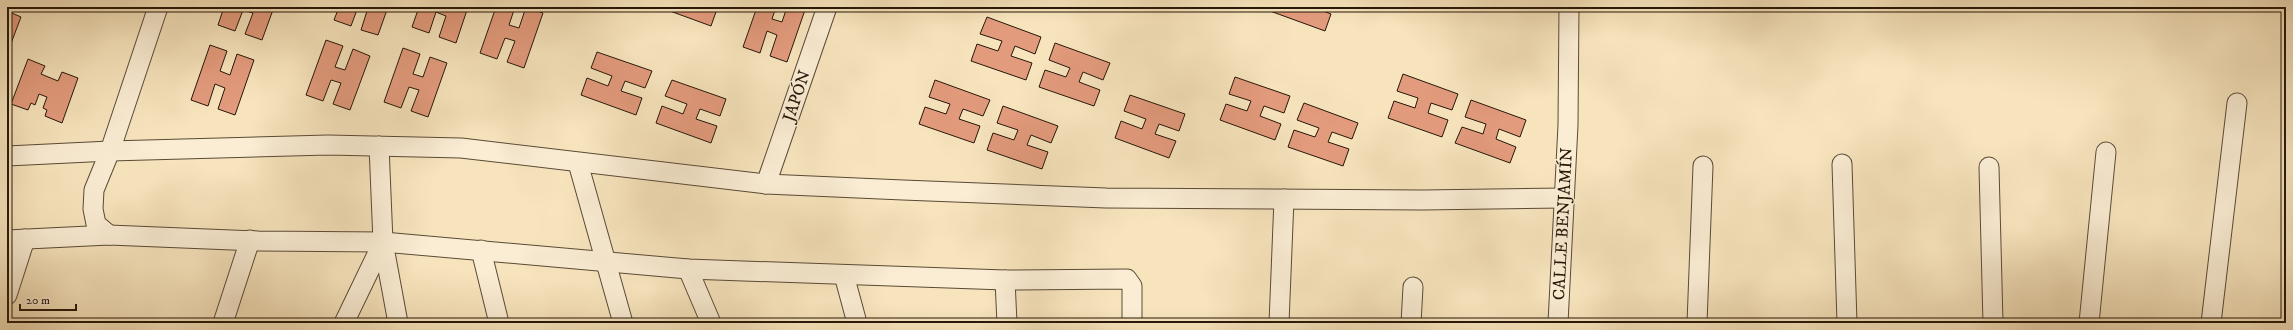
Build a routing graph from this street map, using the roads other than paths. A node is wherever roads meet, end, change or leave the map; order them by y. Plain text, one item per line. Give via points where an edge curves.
1 (158, 7) edge
2 (827, 7) edge
3 (1569, 7) edge
4 (2237, 103) dead end
5 (379, 146) junction
6 (110, 151) junction
7 (2106, 152) dead end
8 (7, 156) edge
9 (578, 163) junction
10 (1842, 164) dead end
11 (1703, 166) dead end
12 (1989, 167) dead end
13 (766, 184) junction
14 (1564, 198) junction
15 (1284, 199) junction
16 (109, 235) junction
17 (16, 239) edge
18 (250, 240) junction
19 (383, 242) junction
20 (481, 250) junction
21 (604, 261) junction
22 (688, 268) junction
23 (844, 275) junction
24 (1005, 280) junction
25 (1412, 287) dead end
26 (7, 295) edge
27 (223, 323) edge
28 (344, 323) edge
29 (398, 323) edge
30 (499, 323) edge
31 (623, 323) edge
32 (712, 323) edge
33 (857, 323) edge
34 (1007, 323) edge
35 (1132, 323) edge
36 (1279, 323) edge
37 (1411, 323) edge
38 (1558, 323) edge
39 (1697, 323) edge
40 (1847, 323) edge
41 (1993, 323) edge
42 (2089, 323) edge
43 (2211, 323) edge

1 - 6 street
2 - 13 street, JAPÓN
3 - 14 street, CALLE BENJAMÍN via 1568,125
4 - 43 street
5 - 6 street
5 - 9 street via 461,148
5 - 19 street
6 - 8 street
6 - 16 street via 94,190 93,209 96,224
7 - 42 street
9 - 13 street
9 - 21 street
10 - 40 street
11 - 39 street
12 - 41 street
13 - 15 street via 1106,198
14 - 15 street
14 - 38 street, CALLE BENJAMÍN
15 - 36 street
16 - 17 street
16 - 18 street
17 - 26 street
18 - 19 street
18 - 27 street
19 - 20 street
19 - 28 street
19 - 29 street
20 - 21 street
20 - 30 street
21 - 22 street
21 - 31 street
22 - 23 street
22 - 32 street
23 - 24 street
23 - 33 street
24 - 34 street
24 - 35 street via 1127,279 1132,286
25 - 37 street

